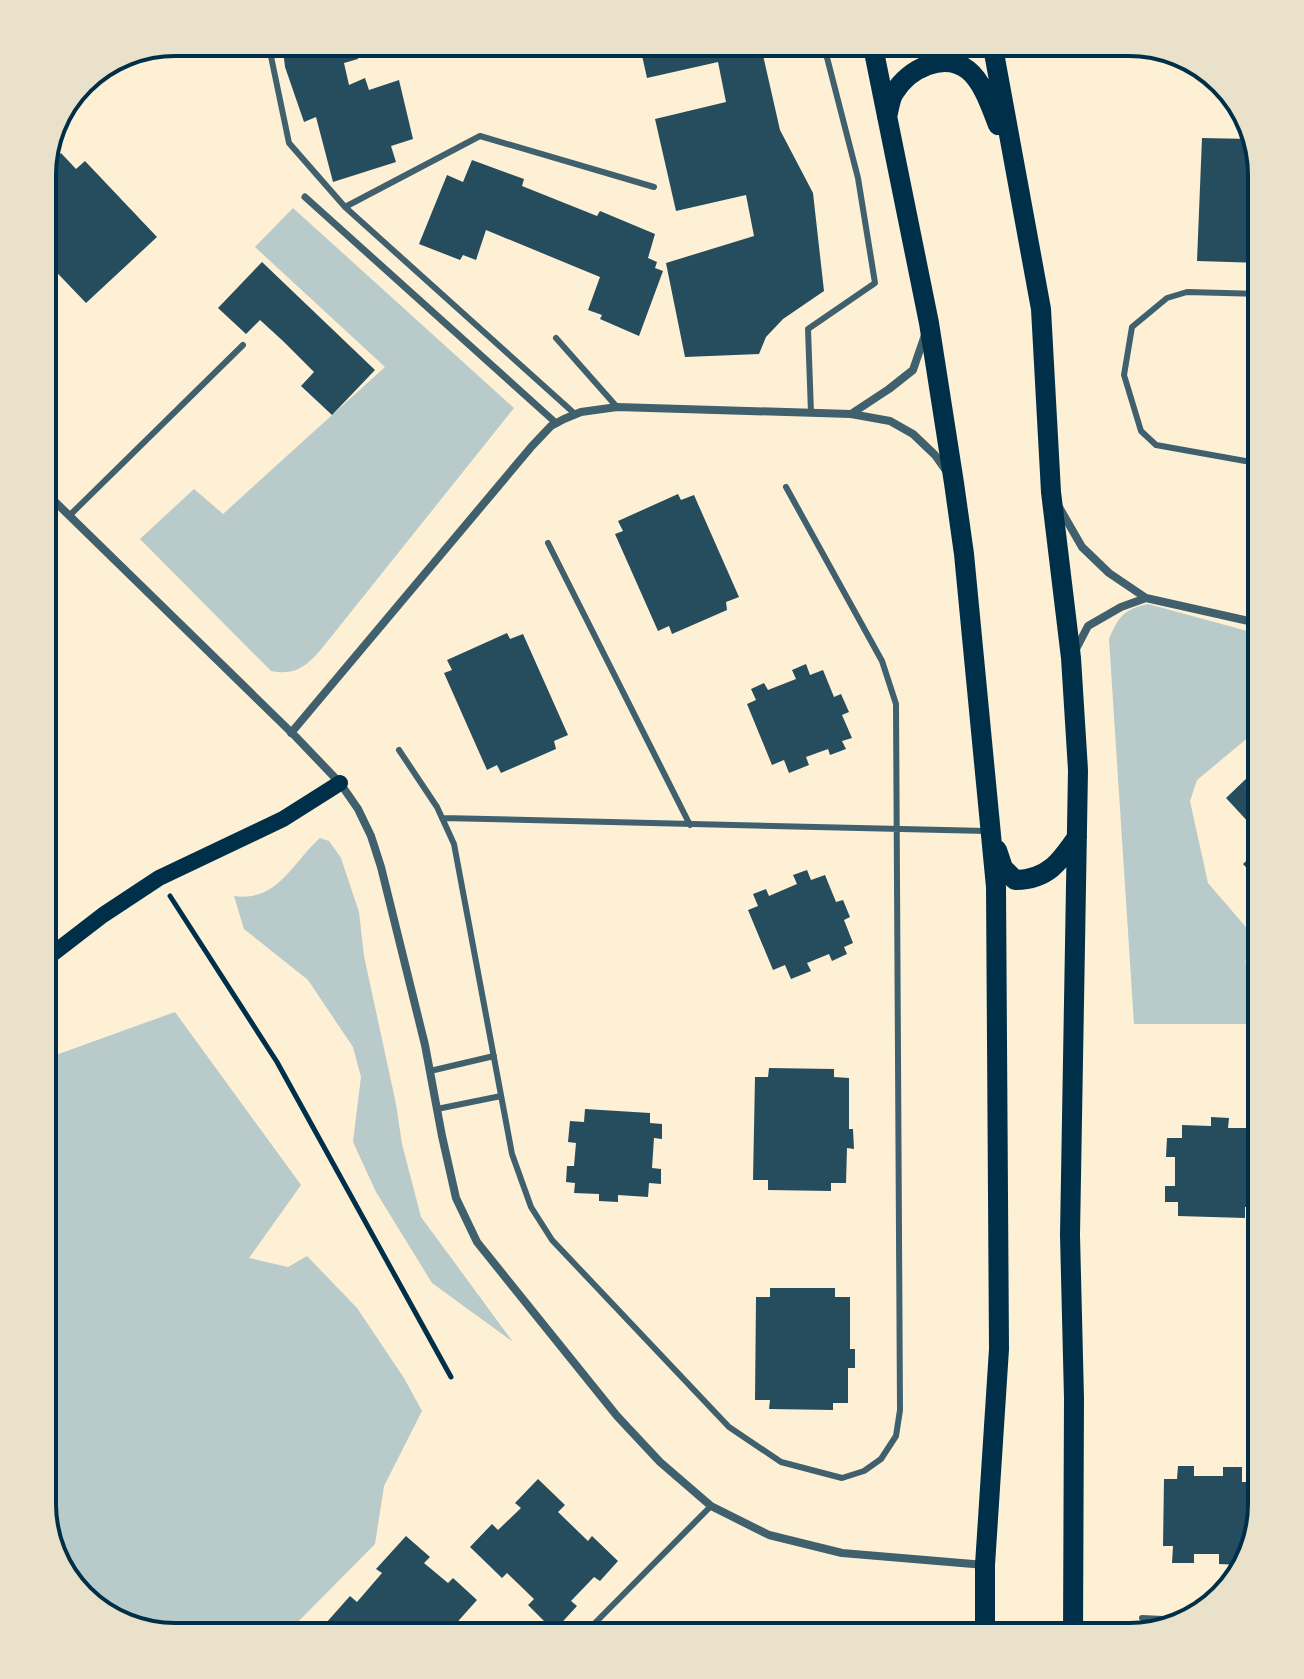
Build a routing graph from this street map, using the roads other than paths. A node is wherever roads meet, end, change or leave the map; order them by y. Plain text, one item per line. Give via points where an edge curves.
1 (271, 56) edge
2 (827, 56) edge
3 (875, 56) edge
4 (995, 56) edge
5 (887, 118) junction
6 (1018, 185) junction
7 (654, 187) dead end
8 (305, 197) dead end
9 (345, 207) junction
10 (1248, 294) edge
11 (929, 323) junction
12 (556, 338) dead end
13 (243, 345) dead end
14 (617, 407) junction
15 (811, 413) junction
16 (575, 414) junction
17 (851, 414) junction
18 (556, 423) junction
19 (1248, 461) edge
20 (954, 483) junction
21 (786, 487) dead end
22 (1051, 492) junction
23 (56, 502) edge
24 (70, 515) junction
25 (548, 543) dead end
26 (1146, 598) junction
27 (1248, 621) edge
28 (1071, 658) junction
29 (291, 733) junction
30 (399, 750) dead end
31 (340, 783) junction
32 (442, 818) junction
33 (690, 825) junction
34 (895, 830) junction
35 (991, 831) junction
36 (1077, 837) junction
37 (56, 951) edge
38 (494, 1056) junction
39 (430, 1071) junction
40 (501, 1096) junction
41 (437, 1109) junction
42 (711, 1506) junction
43 (985, 1565) junction
44 (1142, 1618) dead end
45 (1160, 1619) edge
46 (595, 1623) edge
47 (985, 1623) edge
48 (1073, 1623) edge

1 - 9 lane via 289,143
2 - 15 lane via 858,178 875,283 808,329
3 - 5 main road
4 - 6 main road
5 - 6 main road via 893,94 917,68 950,61 969,71 989,101
5 - 11 main road
6 - 22 main road via 1041,309
7 - 9 lane via 480,136
8 - 18 street
9 - 16 lane
10 - 19 lane via 1187,292 1167,298 1132,327 1124,375 1141,431 1156,445
11 - 17 street via 913,370
11 - 20 main road
12 - 14 lane
13 - 24 lane
14 - 15 street
14 - 16 street
15 - 17 street
16 - 18 street
17 - 20 street via 890,421 913,434
18 - 29 street
20 - 35 main road
21 - 34 lane via 882,661 896,704
22 - 26 street via 1077,542
22 - 28 main road
23 - 24 street
24 - 29 street
25 - 33 lane
26 - 27 street
26 - 28 street via 1088,626
28 - 36 main road
29 - 31 street
30 - 32 lane
31 - 37 main road via 283,819 159,878
31 - 39 street via 371,836 381,867
32 - 33 lane
32 - 38 lane via 454,844
33 - 34 lane
34 - 35 lane
34 - 40 lane via 900,1410 896,1436 881,1459 864,1471 842,1478 781,1462 729,1427 552,1240 531,1207 516,1167
35 - 36 main road via 1003,868 1015,880 1031,880 1056,868
35 - 43 main road via 998,989 999,1349
36 - 48 main road via 1070,1235
38 - 39 lane
38 - 40 lane
39 - 41 street
40 - 41 lane
41 - 42 street via 456,1198 477,1242 617,1416
42 - 43 street via 769,1535 842,1553
42 - 46 lane
43 - 47 main road
44 - 45 lane

